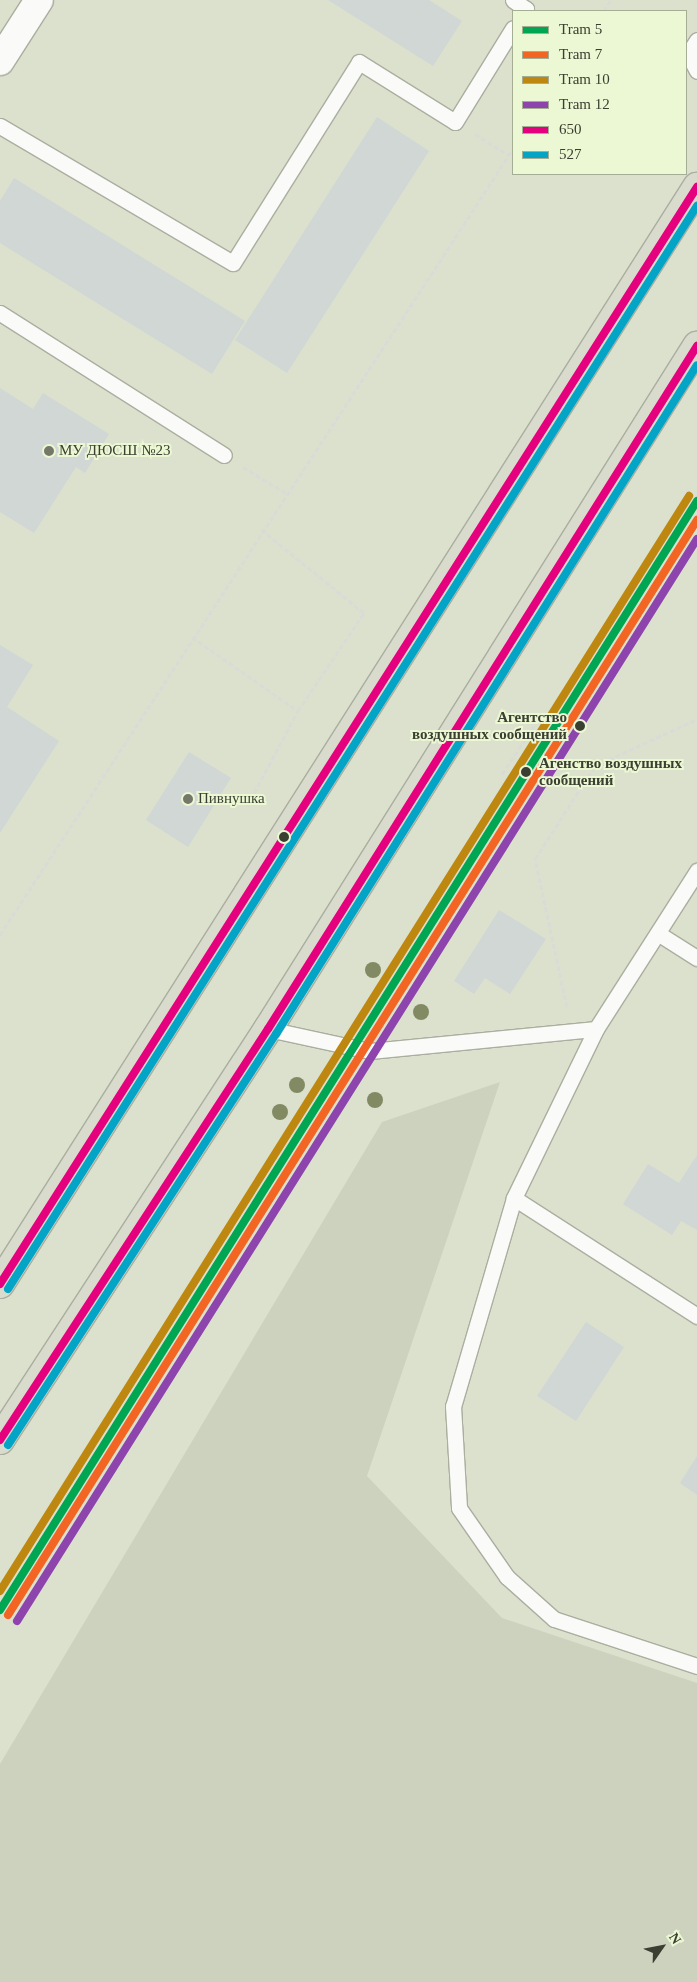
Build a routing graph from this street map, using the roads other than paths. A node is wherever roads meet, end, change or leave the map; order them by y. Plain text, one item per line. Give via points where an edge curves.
1 (39, 0) edge
2 (512, 0) edge
3 (525, 10) edge
4 (512, 30) edge
5 (697, 40) edge
6 (0, 61) edge
7 (697, 70) edge
8 (0, 126) edge
9 (697, 187) edge
10 (0, 313) edge
11 (697, 346) edge
12 (224, 455) road end
13 (697, 871) edge
14 (659, 934) junction
15 (697, 958) edge
16 (268, 1029) junction
17 (596, 1029) junction
18 (514, 1198) junction
19 (0, 1284) edge
20 (697, 1316) edge
21 (0, 1440) edge
22 (697, 1666) edge

1 - 6 street
2 - 3 lane
4 - 8 lane via 455,122 359,62 233,263
5 - 7 lane via 688,54
9 - 19 highway
10 - 12 lane
11 - 16 highway
13 - 14 lane
14 - 15 lane
14 - 17 lane
16 - 17 lane via 370,1051
16 - 21 highway
17 - 18 lane
18 - 20 lane
18 - 22 lane via 453,1406 459,1508 507,1576 554,1619

